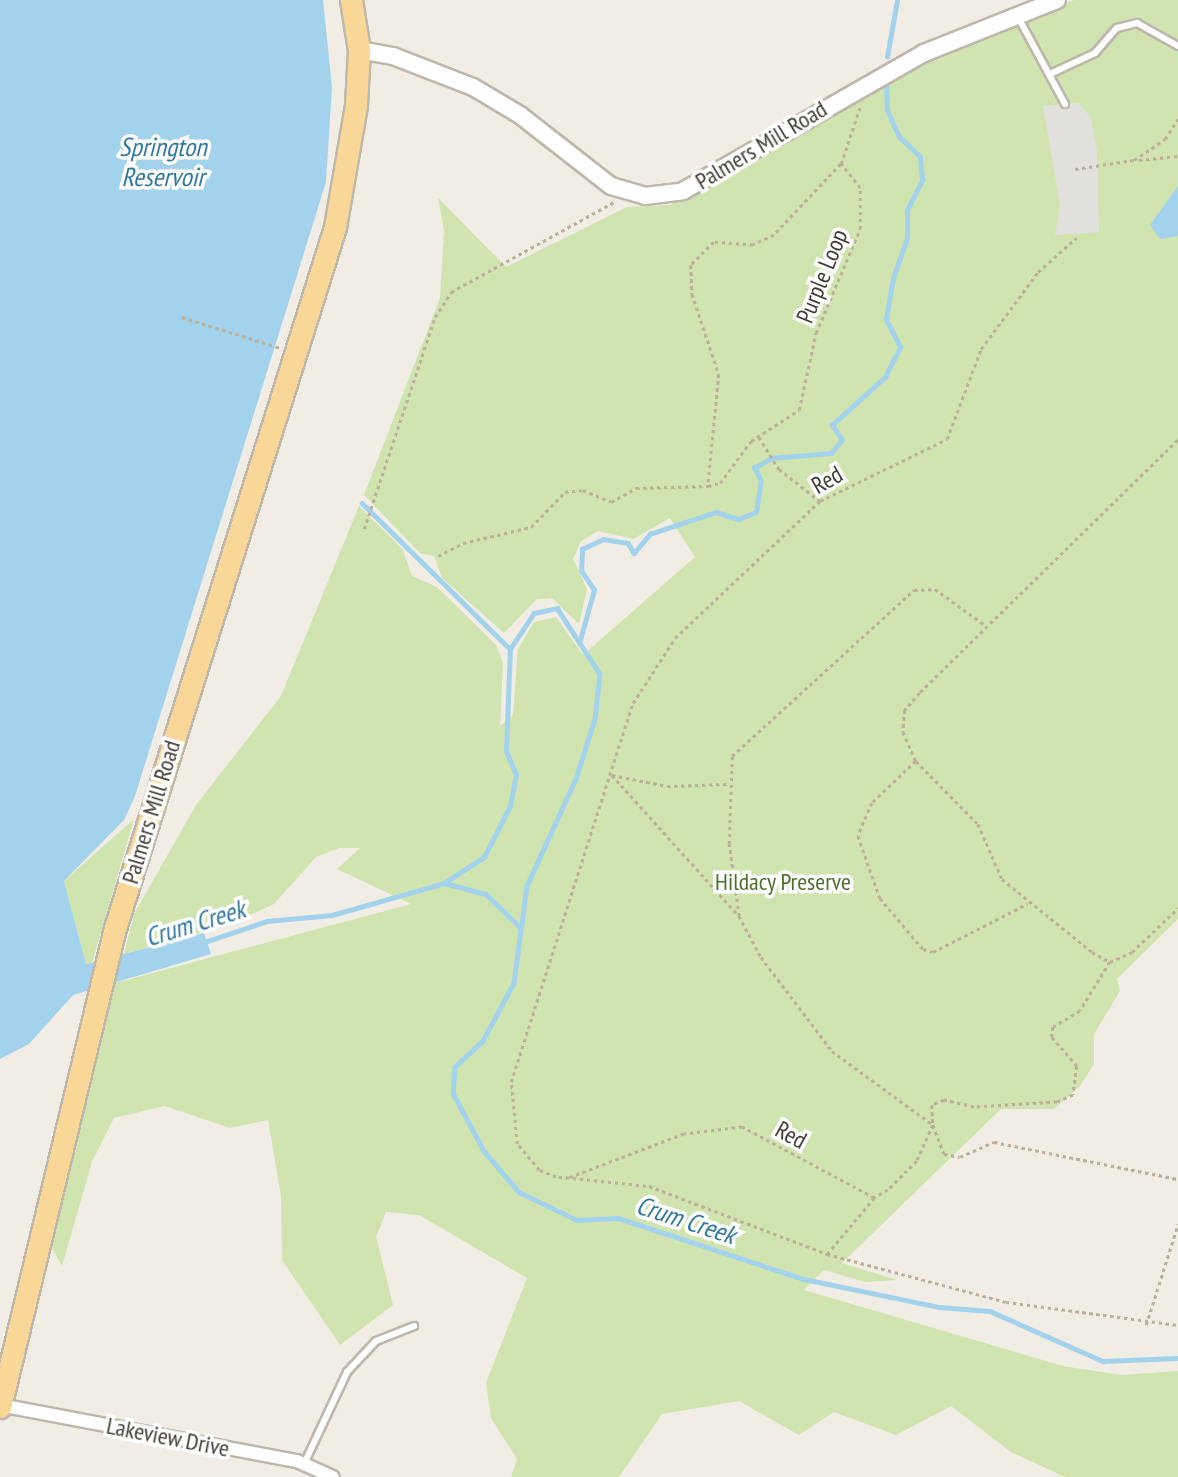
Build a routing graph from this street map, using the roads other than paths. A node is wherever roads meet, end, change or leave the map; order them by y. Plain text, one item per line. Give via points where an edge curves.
1 (351, 0) edge
2 (1057, 0) edge
3 (1017, 16) junction
4 (1178, 46) edge
5 (359, 50) junction
6 (1050, 74) junction
7 (1065, 104) dead end
8 (414, 1326) dead end
9 (0, 1406) edge
10 (304, 1464) junction
11 (333, 1477) edge

1 - 5 main road, Palmers Mill Road
2 - 3 street, Palmers Mill Road
3 - 5 street, Palmers Mill Road via 924,53 683,191 627,195 520,115 472,87 393,56
3 - 6 lane
4 - 6 lane via 1137,23 1116,28 1095,53
5 - 9 main road, Palmers Mill Road via 350,162 335,227 116,925
6 - 7 lane
8 - 10 lane via 376,1341 347,1373
9 - 10 street, Lakeview Drive
10 - 11 street, Lakeview Drive

